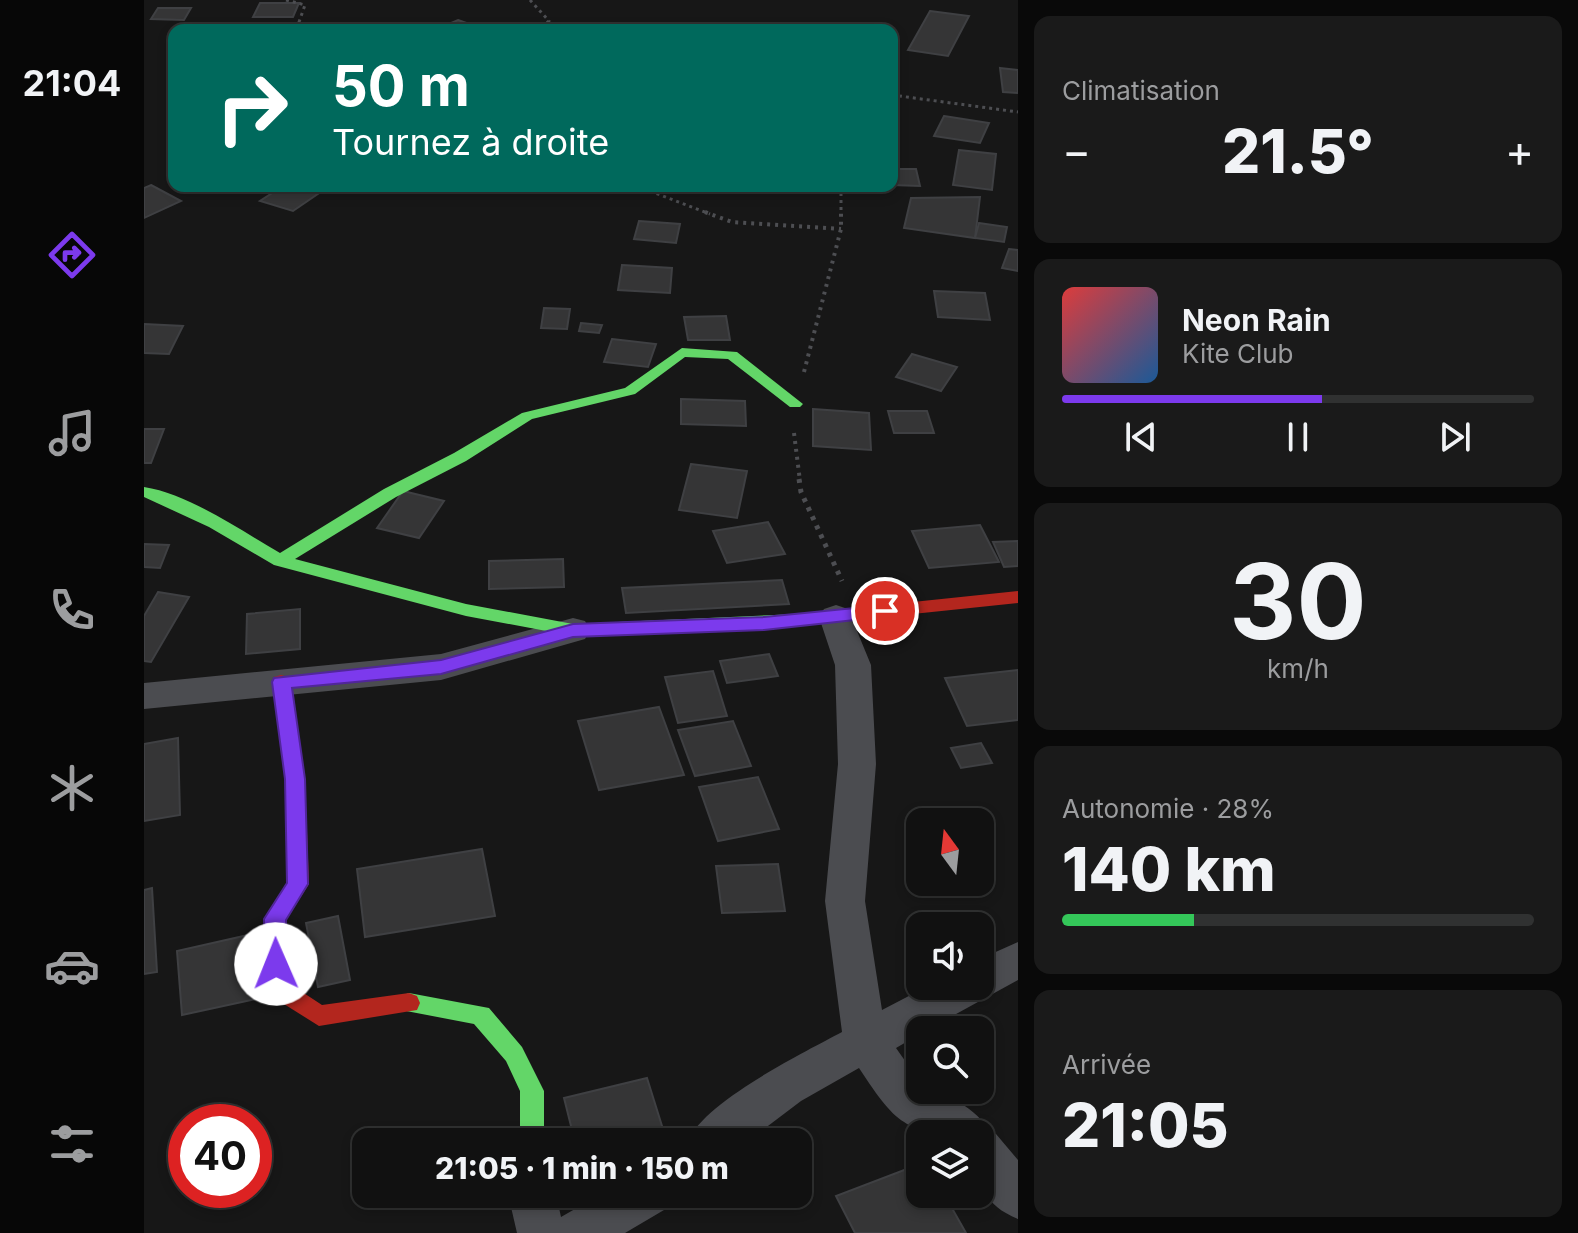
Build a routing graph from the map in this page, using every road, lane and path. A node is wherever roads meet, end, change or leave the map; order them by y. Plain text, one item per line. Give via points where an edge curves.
1 (286, 0) edge
2 (530, 0) edge
3 (302, 24) edge
4 (545, 24) edge
5 (898, 96) edge
6 (1018, 112) edge
7 (653, 192) edge
8 (841, 229) dead end
9 (795, 404) dead end
10 (144, 492) edge
11 (280, 561) junction
12 (1018, 597) edge
13 (836, 617) junction
14 (573, 630) junction
15 (281, 682) junction
16 (144, 696) edge
17 (1018, 960) edge
18 (994, 972) edge
19 (941, 1000) edge
20 (865, 1040) junction
21 (943, 1120) edge
22 (532, 1128) edge
23 (729, 1128) edge
24 (994, 1167) edge
25 (1018, 1196) edge
26 (535, 1208) edge
27 (623, 1208) edge
28 (541, 1233) edge
29 (579, 1233) edge

1 - 3 path via 305,5
2 - 4 path via 549,21
5 - 6 path
7 - 8 path via 732,222
9 - 11 street via 732,355 682,352 630,391 527,416
10 - 11 street via 215,523
11 - 14 street via 466,610
12 - 13 street
13 - 14 street
13 - 20 street via 853,665 857,764 845,901
14 - 15 street via 441,667
15 - 16 street
15 - 22 street via 295,779 298,884 275,919 276,987 319,1016 403,1002 481,1015 514,1054 532,1091
17 - 18 street
19 - 20 street
20 - 21 street via 903,1096
20 - 23 street via 785,1086
24 - 25 street
26 - 28 street
27 - 29 street

